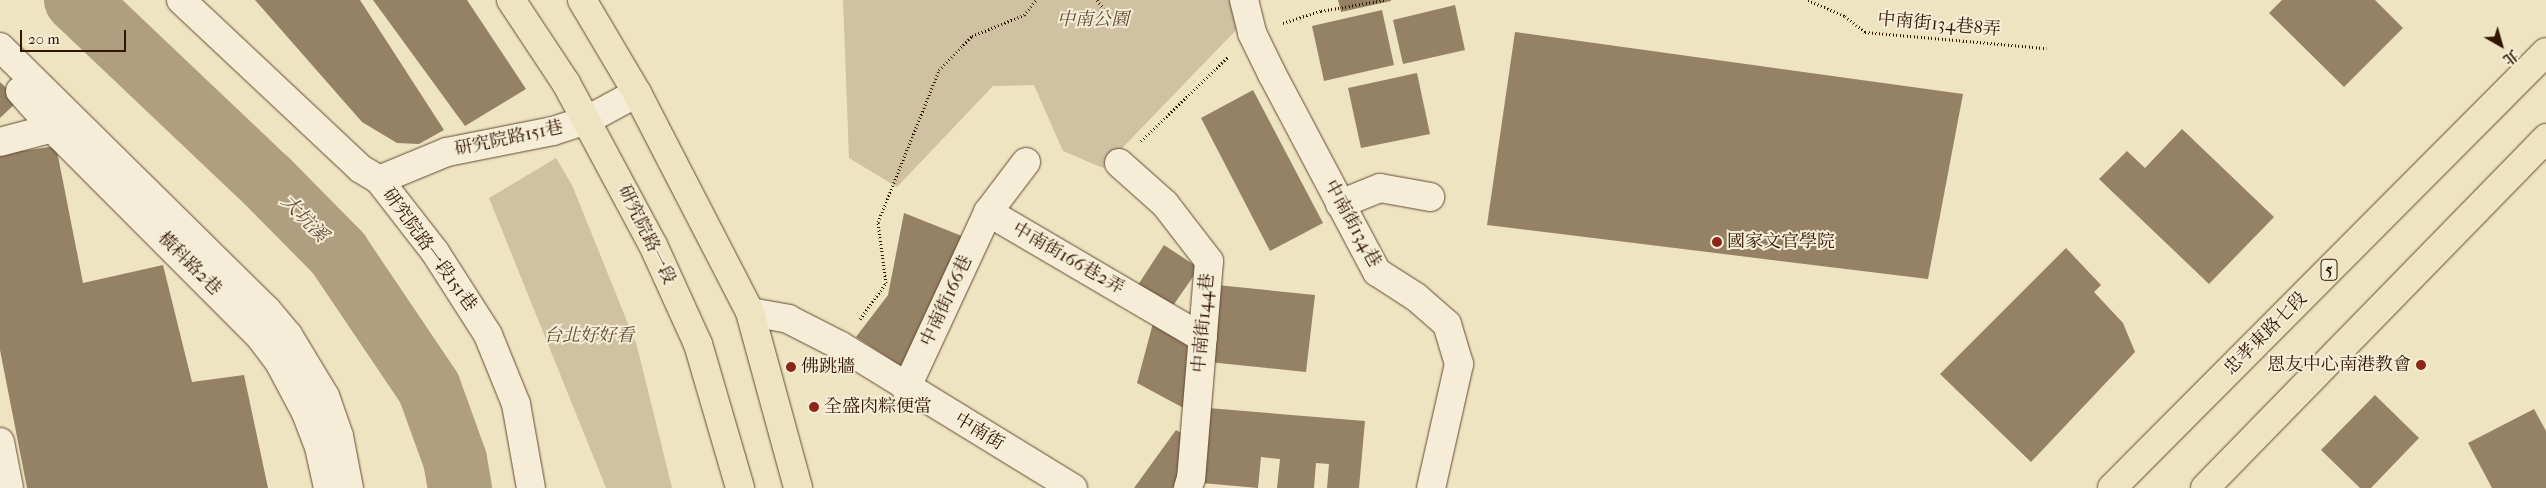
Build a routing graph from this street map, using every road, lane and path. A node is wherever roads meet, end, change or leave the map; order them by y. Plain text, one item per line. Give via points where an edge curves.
1 (181, 0) edge
2 (511, 0) edge
3 (582, 0) edge
4 (1036, 0) edge
5 (1097, 0) edge
6 (1244, 0) edge
7 (1384, 0) edge
8 (1808, 0) edge
9 (1104, 9) dead end
10 (1252, 33) junction
11 (0, 47) edge
12 (2046, 48) dead end
13 (2546, 52) edge
14 (0, 71) edge
15 (637, 93) junction
16 (587, 120) junction
17 (53, 128) junction
18 (2546, 138) edge
19 (0, 142) edge
20 (1026, 162) dead end
21 (1119, 163) joint
22 (379, 180) junction
23 (1430, 197) dead end
24 (1340, 204) junction
25 (988, 212) junction
26 (750, 312) junction
27 (1203, 338) junction
28 (841, 346) junction
29 (906, 389) junction
30 (0, 442) edge
31 (9, 488) edge
32 (328, 488) edge
33 (349, 488) edge
34 (531, 488) edge
35 (740, 488) edge
36 (798, 488) edge
37 (1073, 488) edge
38 (1188, 488) edge
39 (1431, 488) edge
40 (2112, 488) edge
41 (2205, 488) edge

1 - 22 street, 研究院路一段151巷 via 361,169
2 - 16 main road, 研究院路一段
3 - 15 main road
4 - 28 path via 1024,15 972,36 939,70 878,222 886,284
5 - 9 path
6 - 10 street, 中南街134巷
7 - 10 path via 1321,11
8 - 12 path, 中南街134巷8弄 via 1845,16 1865,32
10 - 21 path
10 - 24 street, 中南街134巷
11 - 33 street via 267,310 288,335 325,396 339,436
13 - 40 main road, 忠孝東路七段 / 5
14 - 17 street, 橫科路2巷
15 - 16 street, 研究院路151巷
15 - 26 main road
16 - 22 street, 研究院路151巷 via 553,131 447,152
16 - 35 main road, 研究院路一段 via 654,245 698,344
17 - 19 street
17 - 32 street, 橫科路2巷 via 261,338 283,369 306,413 319,447
18 - 41 main road
20 - 25 street
21 - 27 street, 中南街144巷 via 1165,204 1209,260
22 - 34 street, 研究院路一段151巷 via 435,252 488,335 516,404
23 - 24 street via 1380,188
24 - 39 street, 中南街134巷 via 1377,272 1416,297 1447,324 1459,364
25 - 27 street, 中南街166巷2弄
25 - 29 street, 中南街166巷
26 - 28 street, 中南街 via 788,318
26 - 36 main road
27 - 38 street, 中南街144巷 via 1192,478
28 - 29 street, 中南街
29 - 37 street, 中南街
30 - 31 street

